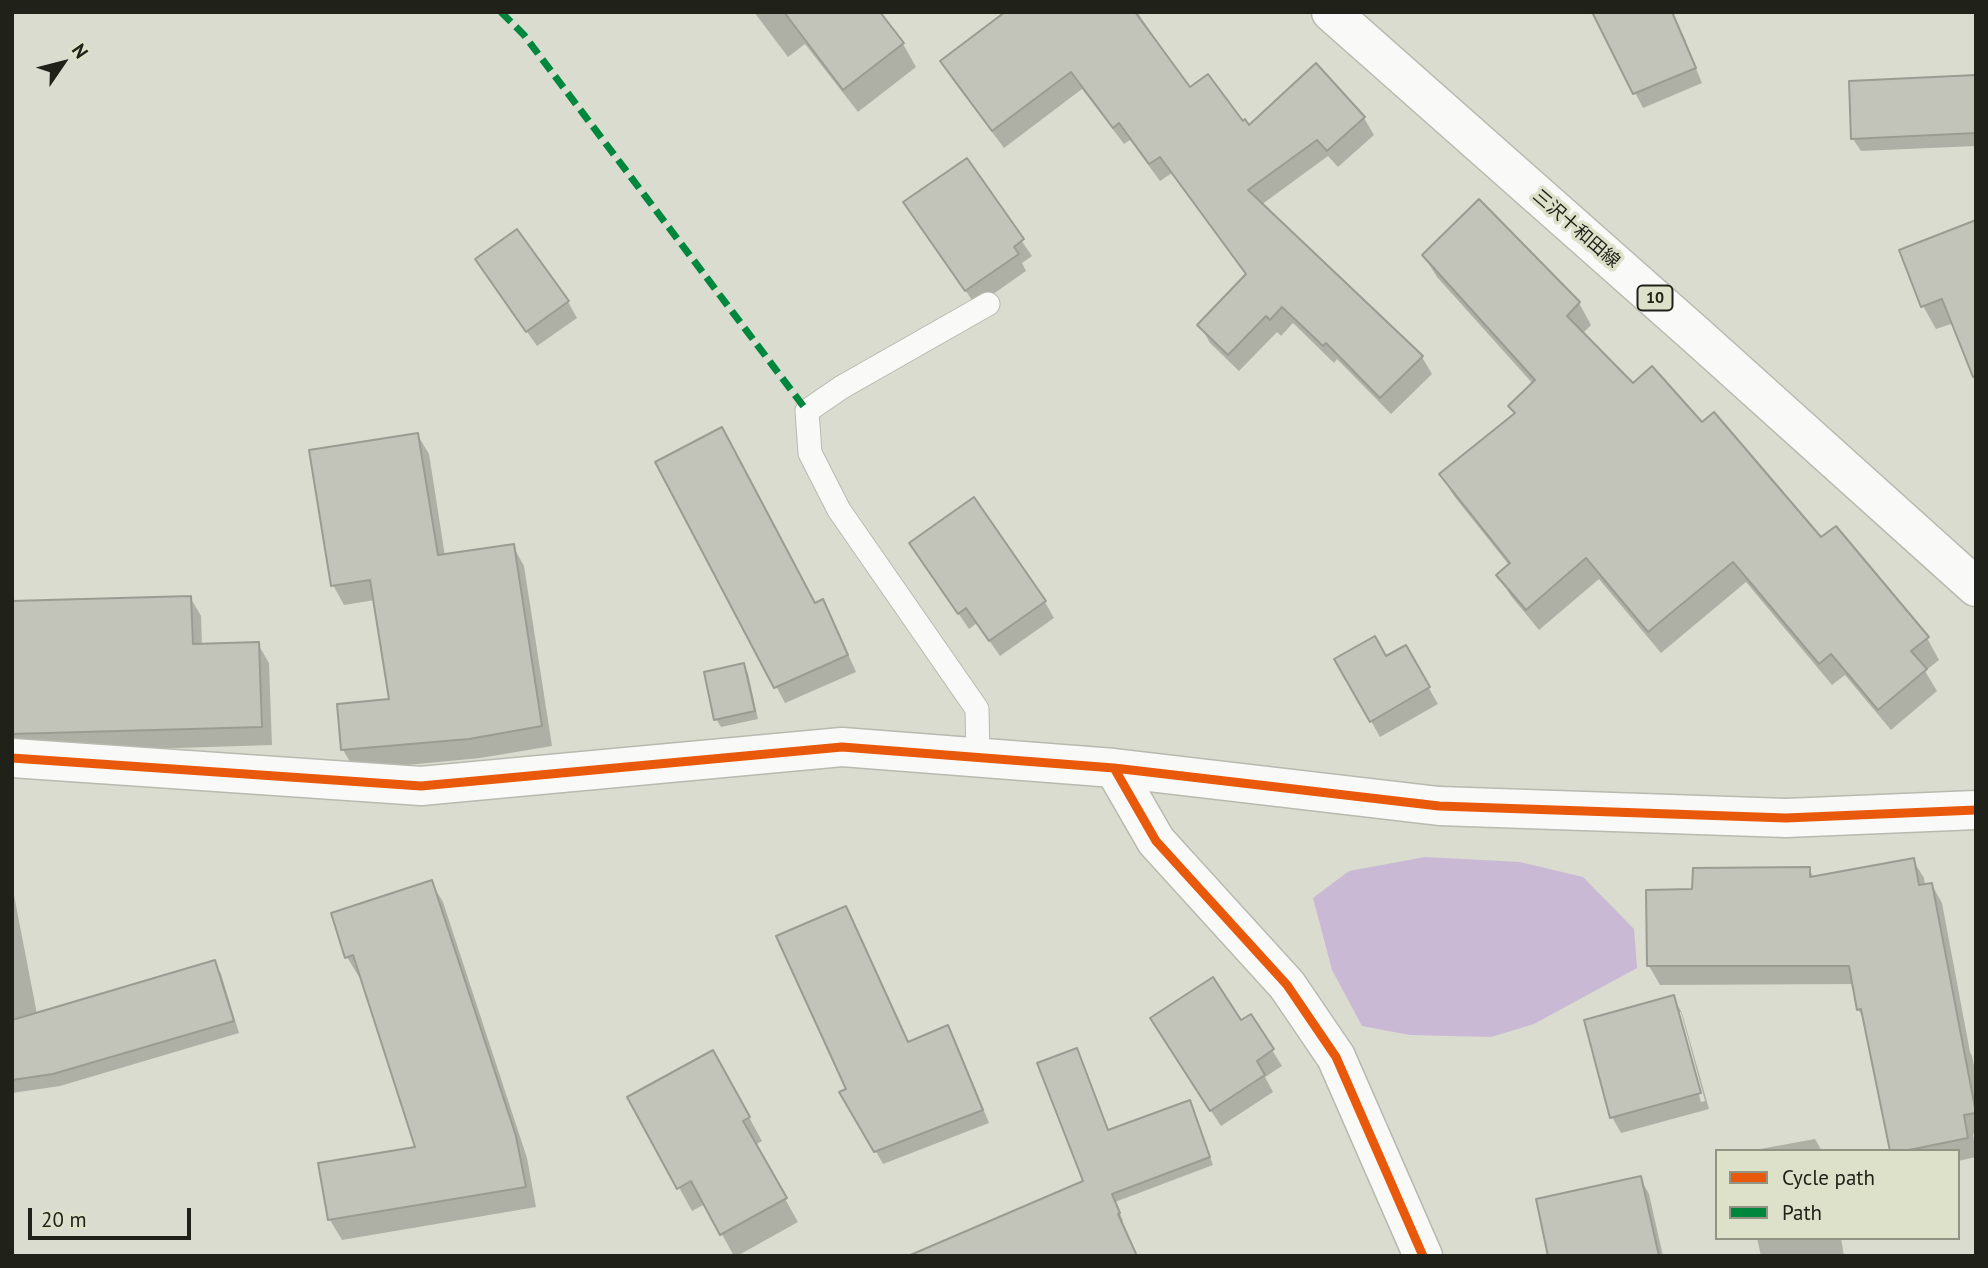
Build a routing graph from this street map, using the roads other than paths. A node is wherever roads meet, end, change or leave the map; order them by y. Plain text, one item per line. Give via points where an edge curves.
1 (1331, 12) edge
2 (988, 304) dead end
3 (1976, 587) edge
4 (978, 757) junction
5 (12, 758) edge
6 (1114, 768) junction
7 (1976, 810) edge
8 (1423, 1256) edge

1 - 3 street, 三沢十和田線 / 10
2 - 4 lane via 807,411 810,453 839,510 977,709
4 - 5 street via 842,747 421,786
4 - 6 street
6 - 7 street via 1439,806 1786,818
6 - 8 street via 1156,841 1287,985 1336,1057

